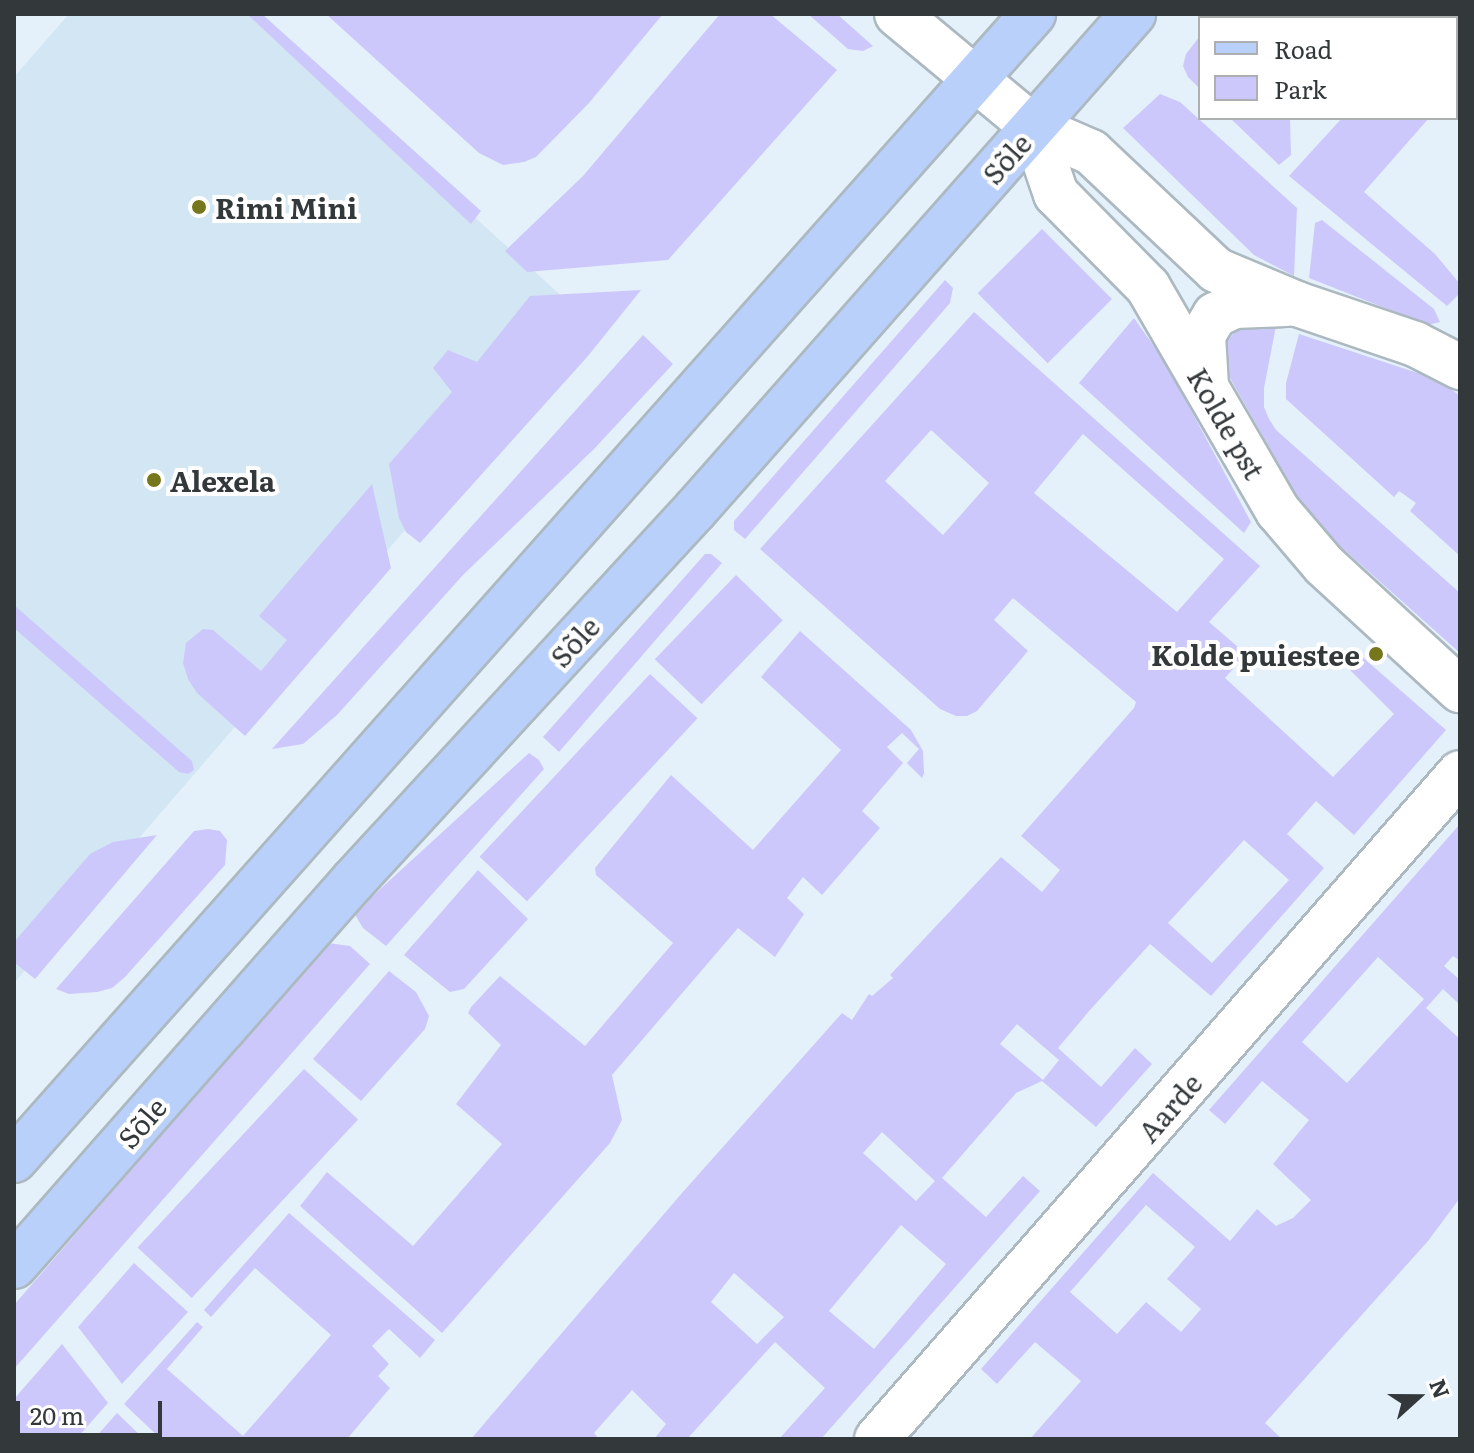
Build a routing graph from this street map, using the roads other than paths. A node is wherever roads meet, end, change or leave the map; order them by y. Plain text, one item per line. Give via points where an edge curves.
1 (897, 14) edge
2 (1033, 14) edge
3 (1133, 14) edge
4 (977, 78) junction
5 (1033, 127) junction
6 (1297, 304) junction
7 (1460, 367) edge
8 (1206, 388) junction
9 (1460, 690) edge
10 (1460, 773) edge
11 (14, 1160) edge
12 (14, 1266) edge
13 (877, 1439) edge

1 - 4 street, Kolde pst
2 - 4 main road
3 - 5 main road, Sõle
4 - 5 street, Kolde pst
4 - 11 main road
5 - 6 street, Kolde pst via 1091,152 1216,270
5 - 8 street, Kolde pst via 1056,194 1148,287
5 - 12 main road, Sõle via 695,510 353,881
6 - 7 street, Kolde pst via 1415,344
6 - 8 street via 1234,306 1215,315 1203,335
8 - 9 street, Kolde pst via 1278,511 1324,565
10 - 13 street, Aarde

